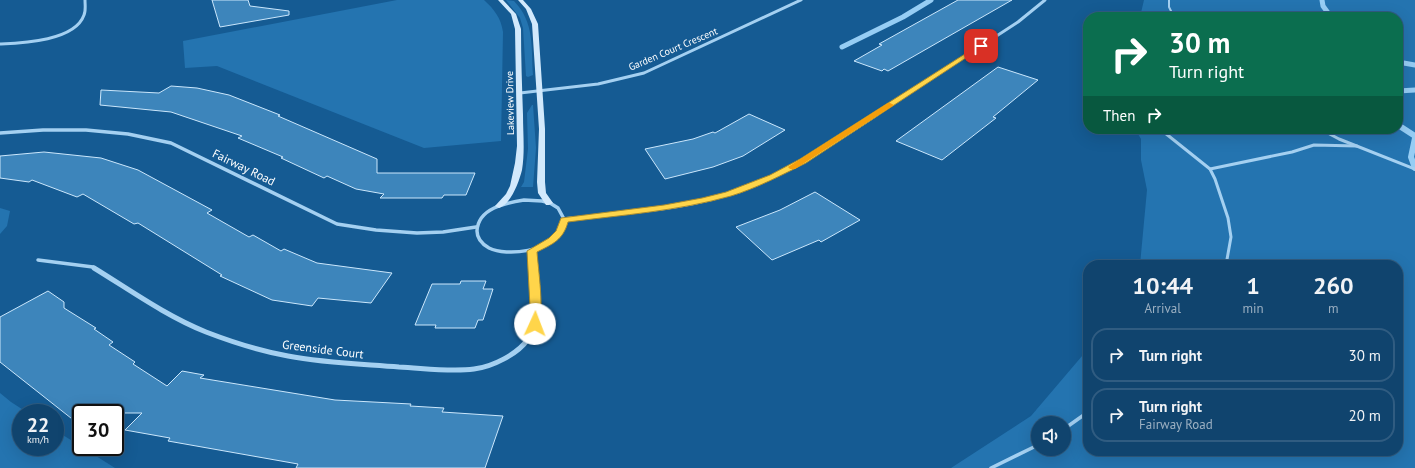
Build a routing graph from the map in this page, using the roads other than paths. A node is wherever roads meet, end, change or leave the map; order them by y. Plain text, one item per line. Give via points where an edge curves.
1 (85, 0) edge
2 (500, 0) edge
3 (520, 0) edge
4 (801, 0) edge
5 (1045, 0) edge
6 (1169, 0) edge
7 (1172, 12) edge
8 (0, 44) edge
9 (539, 91) junction
10 (520, 93) junction
11 (0, 133) edge
12 (1166, 134) edge
13 (1331, 134) edge
14 (1357, 146) junction
15 (1210, 169) junction
16 (1415, 169) edge
17 (549, 203) junction
18 (499, 206) junction
19 (564, 219) junction
20 (476, 227) junction
21 (532, 251) junction
22 (38, 260) dead end
23 (1227, 260) edge
24 (1083, 416) edge
25 (1071, 424) edge
26 (1031, 448) edge
27 (991, 468) edge

1 - 8 street via 84,18 78,26 46,39
2 - 10 street, Lakeview Drive via 510,10 516,22
3 - 9 street via 528,9 535,24
4 - 9 street, Garden Court Crescent via 644,72 619,80
5 - 19 street via 1004,32 803,161 773,177 702,201 664,208
6 - 7 lane
9 - 10 street, Garden Court Crescent
9 - 17 street via 542,129 540,182 542,193
10 - 18 street, Lakeview Drive via 520,161 511,192
11 - 20 street, Fairway Road via 78,129 154,138 171,143 337,224 367,230 441,232
12 - 15 lane
13 - 14 lane
14 - 15 lane via 1314,145
14 - 16 lane
15 - 23 lane via 1228,218 1230,237
17 - 18 street via 524,200
17 - 19 street via 558,208
18 - 20 street via 488,212
19 - 21 street via 561,232 553,240
20 - 21 street via 480,242 488,248 513,252
21 - 22 street, Greenside Court via 535,324 528,339 516,351 497,362 475,369 448,370 287,356 241,344 206,332 172,316 93,267
24 - 25 lane
26 - 27 lane

